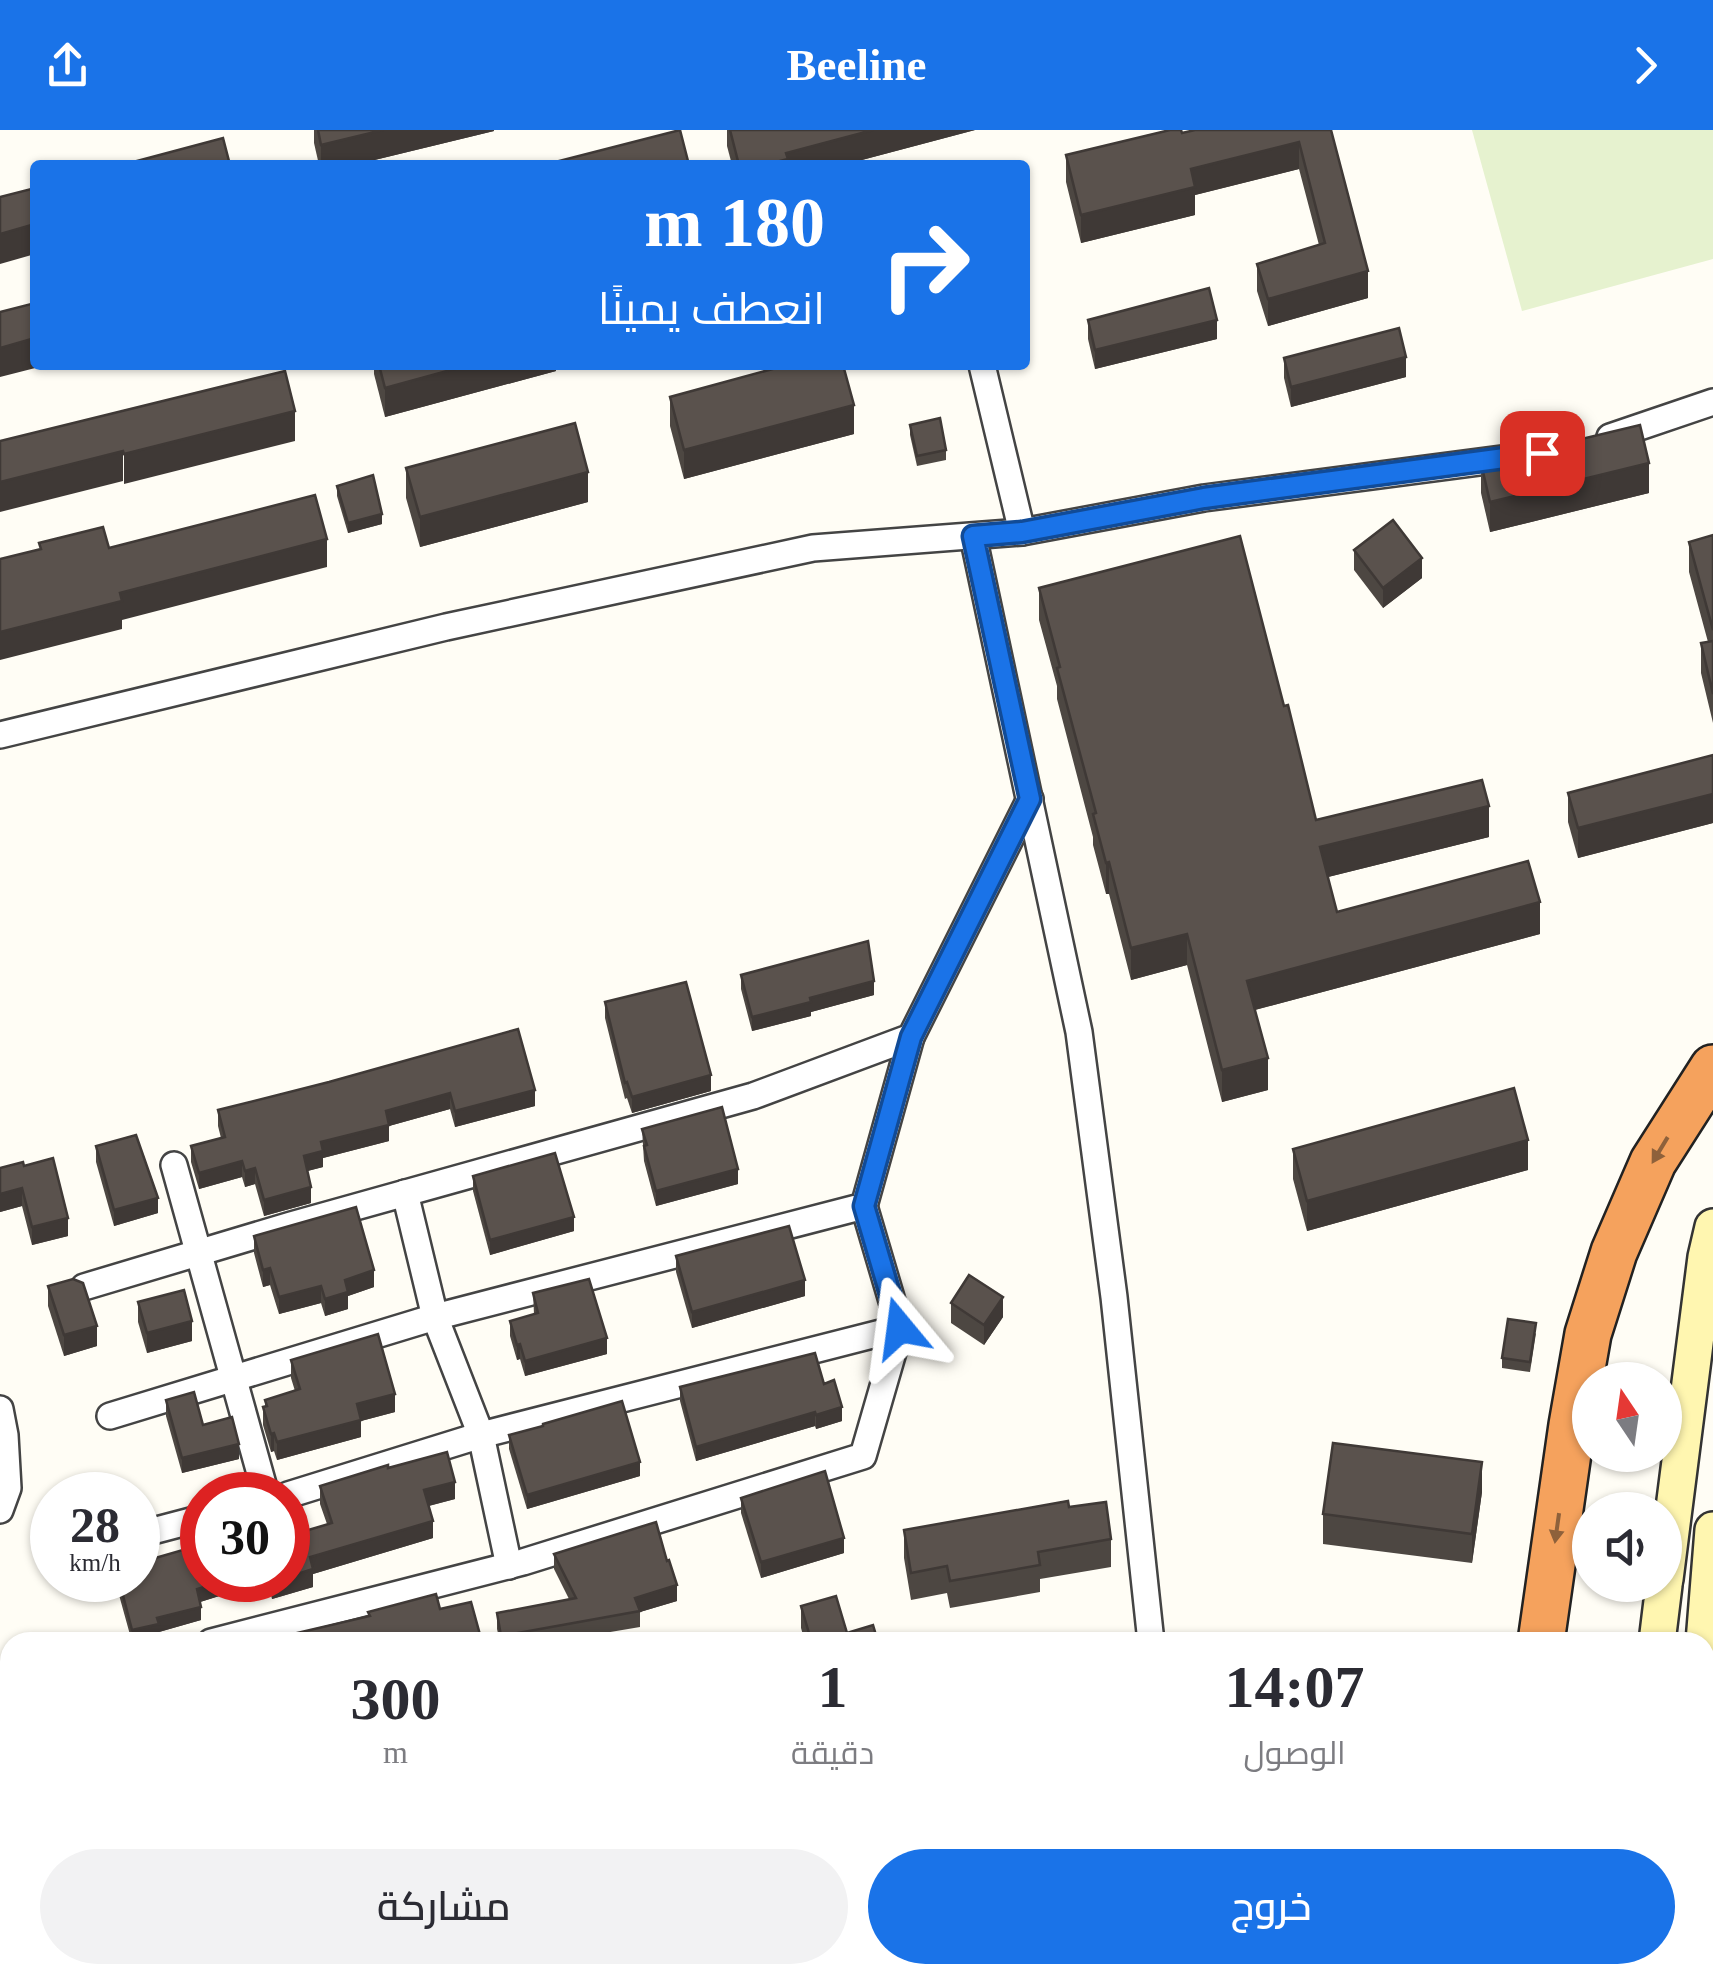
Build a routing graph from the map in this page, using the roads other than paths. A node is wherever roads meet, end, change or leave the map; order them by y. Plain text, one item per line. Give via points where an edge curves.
1 (983, 370) edge
2 (1713, 402) edge
3 (1593, 443) edge
4 (1558, 451) edge
5 (1022, 532) junction
6 (973, 536) junction
7 (0, 735) edge
8 (1030, 799) junction
9 (911, 1037) junction
10 (1713, 1068) edge
11 (174, 1165) dead end
12 (404, 1193) junction
13 (864, 1206) junction
14 (1713, 1227) edge
15 (199, 1252) junction
16 (84, 1287) edge
17 (435, 1317) junction
18 (900, 1328) junction
19 (233, 1376) junction
20 (0, 1409) edge
21 (110, 1416) dead end
22 (480, 1435) junction
23 (260, 1472) edge
24 (310, 1488) edge
25 (1676, 1492) edge
26 (0, 1510) edge
27 (1713, 1530) edge
28 (509, 1566) junction
29 (1662, 1602) edge
30 (249, 1632) edge
31 (1147, 1632) edge
32 (1542, 1632) edge
33 (1658, 1632) edge
34 (1705, 1632) edge

1 - 5 street
2 - 3 street
4 - 5 street via 1204,498
5 - 6 street
6 - 7 street via 813,548 446,627
6 - 8 street
8 - 9 street
8 - 31 street via 1079,1032
9 - 12 street via 753,1096
9 - 13 street
10 -> 32 highway via 1652,1162 1588,1334
11 - 15 street
12 - 15 street
12 - 17 street
13 - 17 street
13 - 18 street
14 - 25 main road
15 - 16 street
15 - 19 street
17 - 19 street
17 - 22 street
18 - 22 street
18 - 28 street via 863,1456
19 - 21 street
19 - 23 street
20 - 26 street via 8,1488
22 - 24 street
22 - 28 street
27 - 34 main road
28 - 30 street
29 - 33 main road

